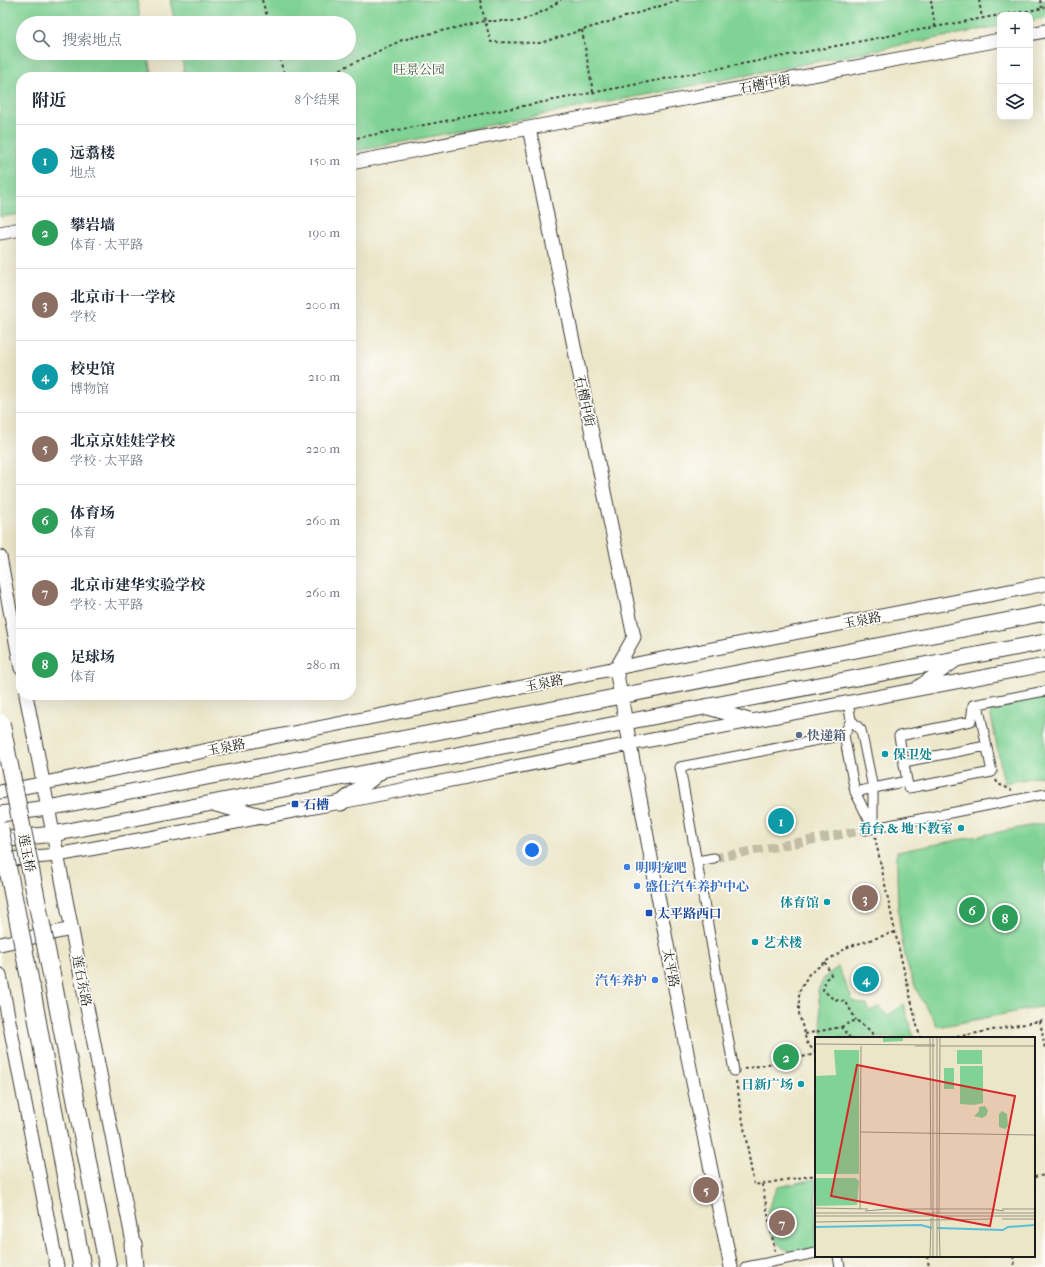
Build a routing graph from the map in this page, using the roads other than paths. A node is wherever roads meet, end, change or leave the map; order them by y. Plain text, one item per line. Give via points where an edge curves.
1 (1045, 31) edge
2 (1033, 33) edge
3 (997, 41) edge
4 (529, 128) junction
5 (356, 162) edge
6 (16, 230) edge
7 (0, 233) edge
8 (0, 557) edge
9 (1045, 584) edge
10 (1045, 613) edge
11 (16, 642) edge
12 (1045, 642) edge
13 (960, 658) junction
14 (1045, 665) edge
15 (616, 669) junction
16 (914, 690) junction
17 (1045, 691) edge
18 (621, 696) junction
19 (27, 700) edge
20 (848, 703) junction
21 (978, 704) junction
22 (705, 707) junction
23 (1, 720) edge
24 (851, 720) junction
25 (752, 721) junction
26 (626, 722) junction
27 (844, 735) junction
28 (630, 744) junction
29 (986, 746) junction
30 (904, 762) junction
31 (383, 769) junction
32 (907, 781) junction
33 (43, 783) junction
34 (873, 788) junction
35 (0, 792) edge
36 (855, 792) junction
37 (1045, 794) edge
38 (211, 803) junction
39 (340, 803) junction
40 (48, 808) junction
41 (0, 814) edge
42 (266, 817) junction
43 (0, 829) edge
44 (869, 829) junction
45 (53, 834) junction
46 (0, 840) edge
47 (57, 855) junction
48 (714, 858) tunnel mouth
49 (0, 860) edge
50 (697, 861) junction
51 (72, 930) junction
52 (0, 944) edge
53 (0, 975) edge
54 (734, 1070) road end
55 (133, 1244) junction
56 (815, 1253) edge
57 (838, 1257) edge
58 (57, 1267) edge
59 (82, 1267) edge
60 (108, 1267) edge
61 (134, 1267) edge
62 (138, 1267) edge
63 (731, 1267) edge
64 (746, 1267) edge
65 (840, 1267) edge

1 - 2 street
3 - 4 street, 石槽中街
4 - 5 street, 石槽中街
4 - 15 street, 石槽中街 via 634,637
6 - 7 street
8 - 11 street
9 - 15 street, 玉泉路
10 - 18 main road, 玉泉路
12 - 13 main road
13 - 16 street
13 - 22 main road
14 - 16 street
15 - 18 street, 太平路
15 - 33 street, 玉泉路
16 - 20 street
17 - 21 street
18 - 26 street, 太平路
18 - 40 main road, 玉泉路
19 - 33 street, 莲石东路
20 - 24 street
20 - 25 street
21 - 29 street
21 - 30 street via 973,705 971,721 899,736
22 - 25 street
22 - 26 main road
23 - 60 highway, 莲玉桥, bridge
24 - 27 street
24 - 34 street via 861,730
25 - 28 street
26 - 28 street, 太平路
26 - 31 main road
27 - 36 street
27 - 50 street via 680,767
28 - 39 street
28 - 63 street, 太平路 via 686,1050
29 - 30 street
29 - 32 street via 992,772 909,788
30 - 32 street
31 - 38 main road
31 - 39 main road
32 - 34 street
33 - 35 street, 玉泉路
33 - 40 street, 莲石东路
34 - 36 street
34 - 44 street
36 - 44 street
37 - 44 street
38 - 42 main road
38 - 45 main road
39 - 42 street
40 - 41 main road, 玉泉路
40 - 45 street, 莲石东路
42 - 47 street
43 - 59 highway, 莲玉桥, bridge
45 - 46 main road
45 - 47 street, 莲石东路
47 - 49 street
47 - 51 street, 莲石东路
48 - 50 street
50 - 54 street
51 - 52 street
51 - 55 street, 莲石东路
53 - 58 street
55 - 61 highway
55 - 62 street, 莲石东路
56 - 64 street
57 - 65 street

